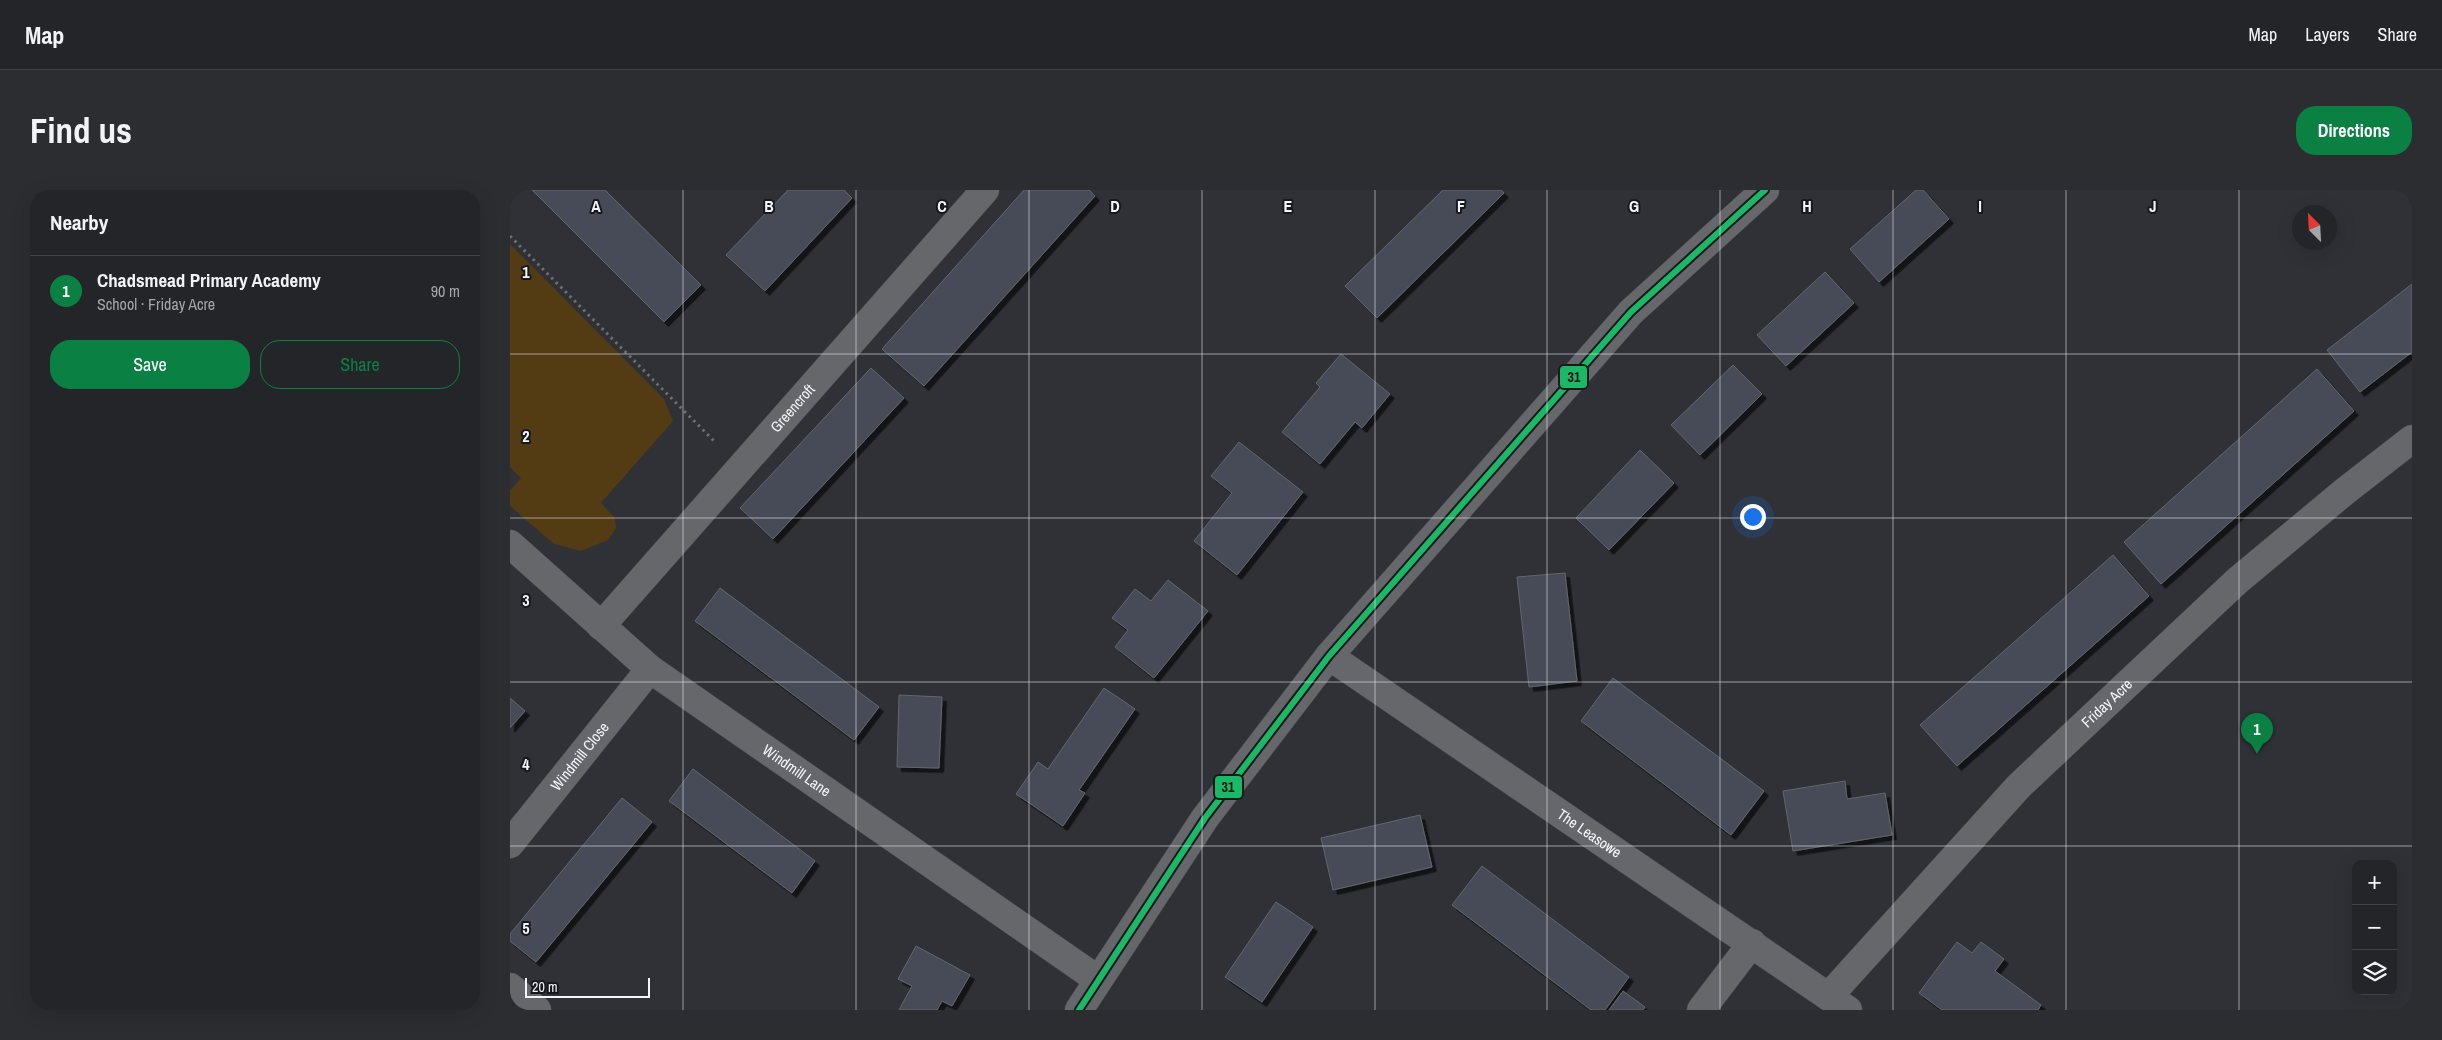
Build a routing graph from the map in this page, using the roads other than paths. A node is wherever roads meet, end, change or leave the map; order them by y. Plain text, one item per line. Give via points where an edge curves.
1 (985, 190) edge
2 (1765, 190) edge
3 (2412, 439) edge
4 (510, 544) edge
5 (601, 626) junction
6 (1330, 656) junction
7 (650, 669) junction
8 (510, 844) edge
9 (1752, 943) junction
10 (1097, 979) junction
11 (510, 987) edge
12 (1839, 1003) edge
13 (537, 1010) edge
14 (1079, 1010) edge
15 (1701, 1010) edge

1 - 5 street, Greencroft
2 - 6 street via 1631,312
3 - 12 street, Friday Acre via 2237,581 2020,786
4 - 5 street, Windmill Lane
5 - 7 street, Windmill Lane
6 - 9 street, The Leasowe
6 - 10 street via 1205,818
7 - 8 street, Windmill Close
7 - 10 street, Windmill Lane
9 - 12 street, The Leasowe
9 - 15 street
10 - 14 street
11 - 13 street

